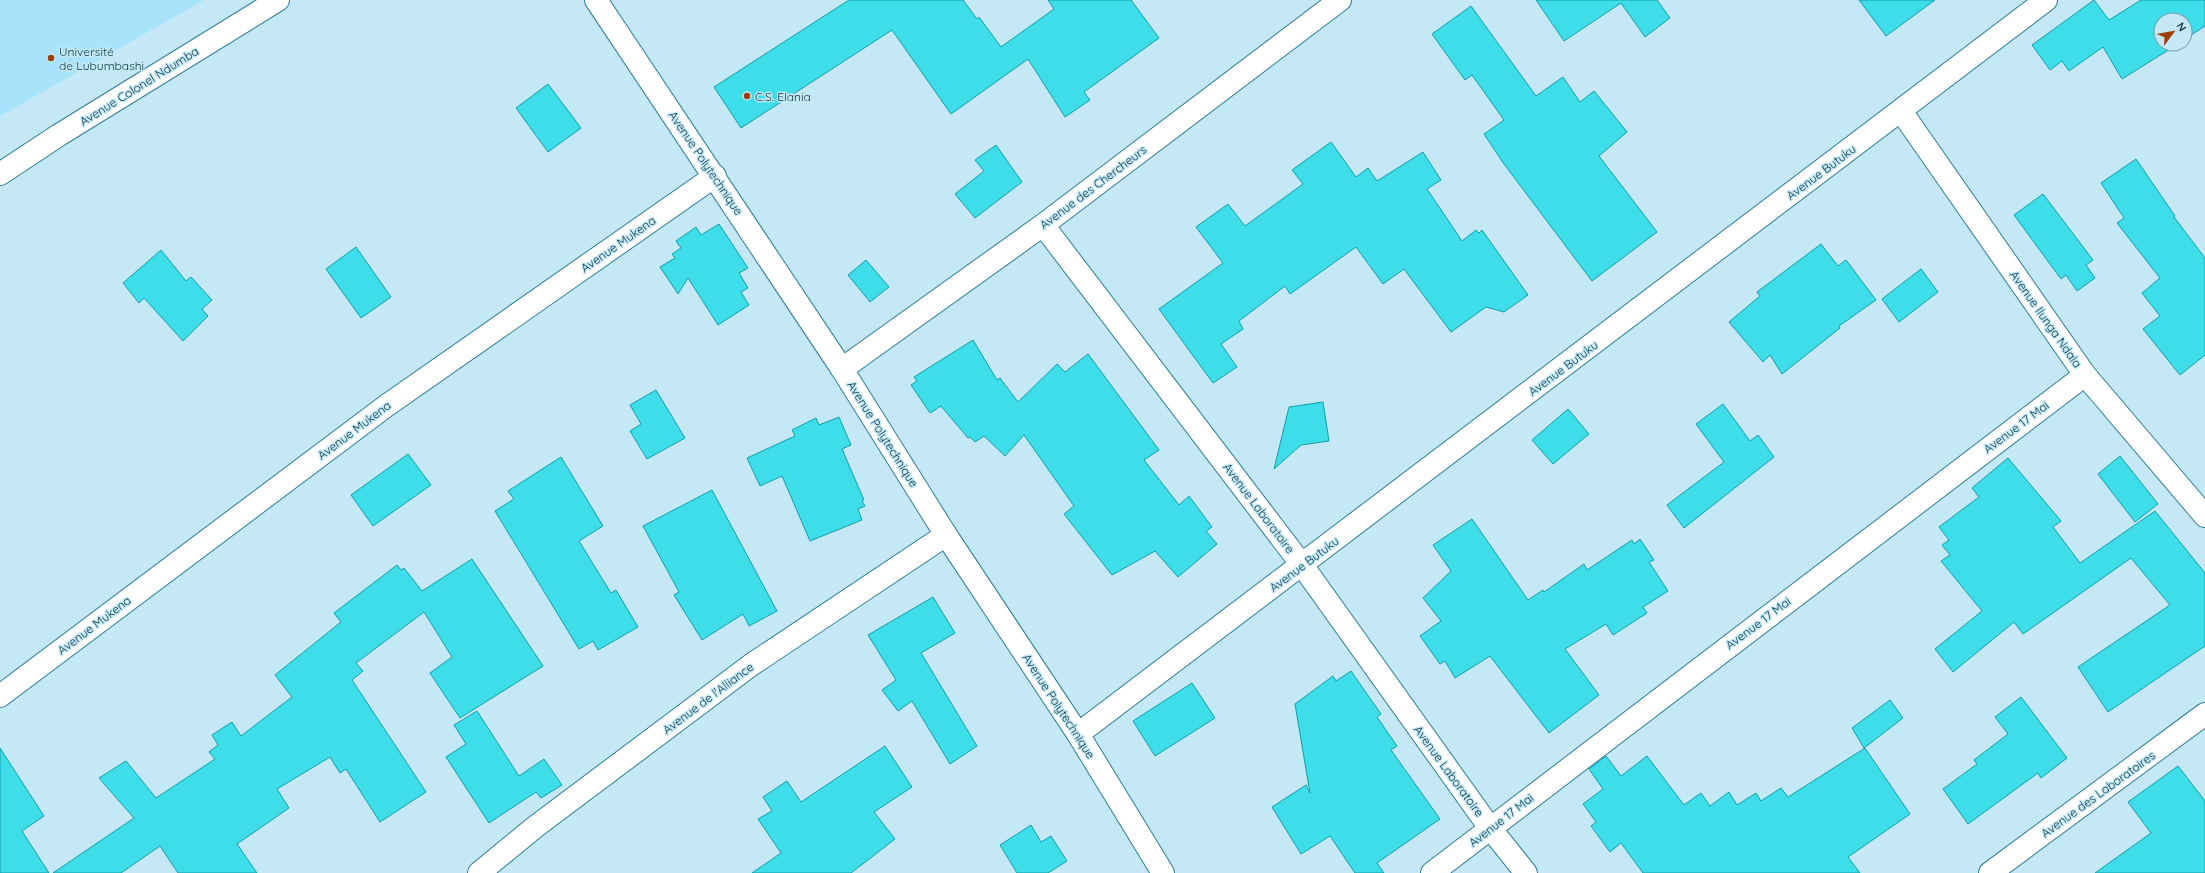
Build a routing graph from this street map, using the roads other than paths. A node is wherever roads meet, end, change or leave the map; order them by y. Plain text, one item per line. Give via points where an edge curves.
1 (278, 0) edge
2 (596, 0) edge
3 (1340, 0) edge
4 (2039, 2) edge
5 (1901, 111) junction
6 (0, 174) edge
7 (715, 176) junction
8 (1043, 225) junction
9 (842, 369) junction
10 (2085, 375) junction
11 (2205, 516) edge
12 (946, 534) junction
13 (1302, 565) junction
14 (0, 696) edge
15 (2205, 714) edge
16 (1078, 734) junction
17 (1490, 828) junction
18 (479, 873) edge
19 (1163, 873) edge
20 (1432, 873) edge
21 (1526, 873) edge
22 (1990, 873) edge

1 - 6 street, Avenue Colonel Ndumba
2 - 7 street, Avenue Polytechnique
3 - 8 street, Avenue des Chercheurs
4 - 5 street, Avenue Butuku
5 - 10 street, Avenue Ilunga Ndala
5 - 13 street, Avenue Butuku
7 - 9 street, Avenue Polytechnique
7 - 14 street, Avenue Mukena via 386,406
8 - 9 street, Avenue des Chercheurs
8 - 13 street, Avenue Laboratoire
9 - 12 street, Avenue Polytechnique
10 - 11 street, Avenue Ilunga Ndala
10 - 17 street, Avenue 17 Mai
12 - 16 street, Avenue Polytechnique
12 - 18 street, Avenue de l'Alliance via 751,665 535,827
13 - 16 street, Avenue Butuku
13 - 17 street, Avenue Laboratoire
15 - 22 street, Avenue des Laboratoires
16 - 19 street, Avenue Polytechnique
17 - 20 street, Avenue 17 Mai
17 - 21 street, Avenue Laboratoire

